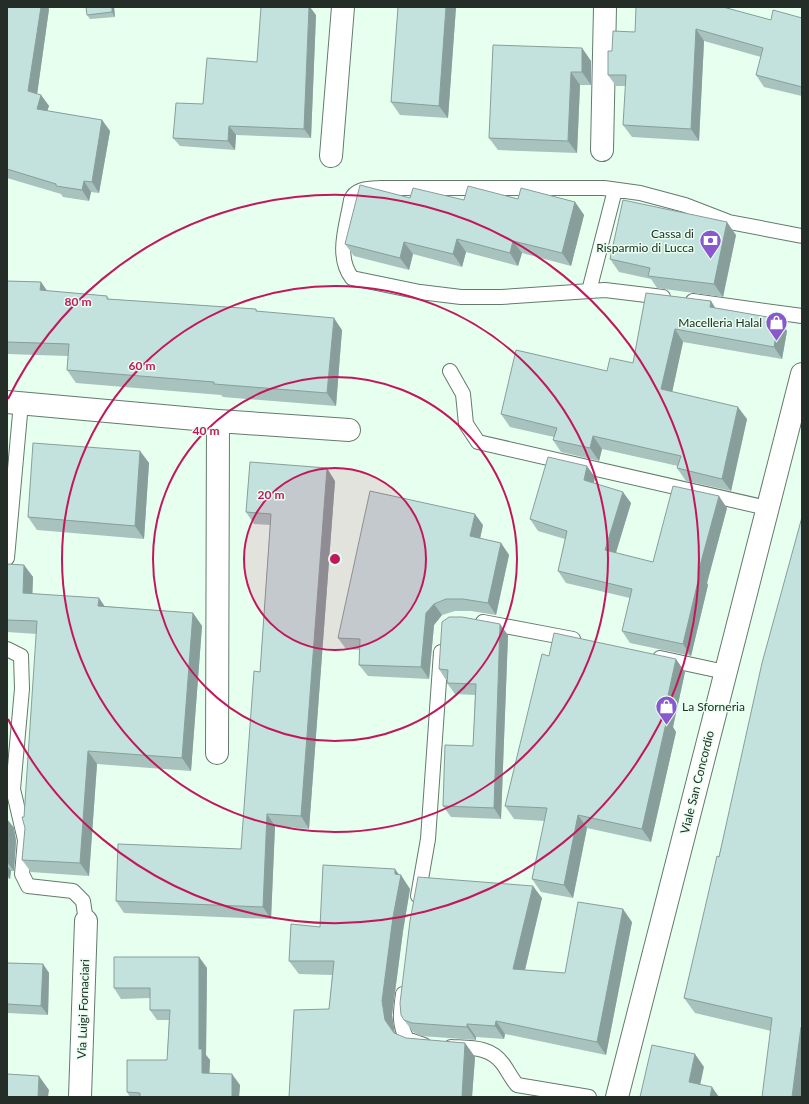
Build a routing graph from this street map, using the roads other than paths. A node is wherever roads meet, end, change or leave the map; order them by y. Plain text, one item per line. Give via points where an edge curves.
1 (343, 7) edge
2 (606, 7) edge
3 (602, 150) dead end
4 (331, 156) dead end
5 (615, 190) junction
6 (802, 236) edge
7 (589, 291) junction
8 (802, 316) edge
9 (450, 371) dead end
10 (802, 374) edge
11 (14, 402) edge
12 (218, 421) junction
13 (349, 430) dead end
14 (768, 508) junction
15 (7, 558) edge
16 (470, 619) edge
17 (442, 641) edge
18 (586, 642) edge
19 (7, 649) edge
20 (647, 655) edge
21 (725, 672) junction
22 (217, 754) dead end
23 (415, 909) edge
24 (86, 921) joint
25 (405, 978) edge
26 (80, 1097) edge
27 (589, 1097) edge
28 (617, 1097) edge

1 - 4 street
2 - 3 street
5 - 6 lane via 640,193 685,205 728,222
5 - 7 lane
5 - 7 lane via 380,188 360,190 351,200 343,252 344,264 352,278 420,292 461,297
7 - 8 lane via 605,290
9 - 14 lane via 463,394 466,424 478,442
10 - 14 street, Viale San Concordio
11 - 12 street
11 - 15 lane
12 - 13 street
12 - 22 street
14 - 21 street, Viale San Concordio
16 - 18 lane
17 - 23 lane via 428,839
19 - 24 lane via 21,656 22,689 13,788 24,840 22,874 28,886 73,891 84,901
20 - 21 lane
21 - 28 street, Viale San Concordio
24 - 26 street, Via Luigi Fornaciari
25 - 27 lane via 400,1016 402,1030 407,1039 419,1044 492,1052 518,1084

